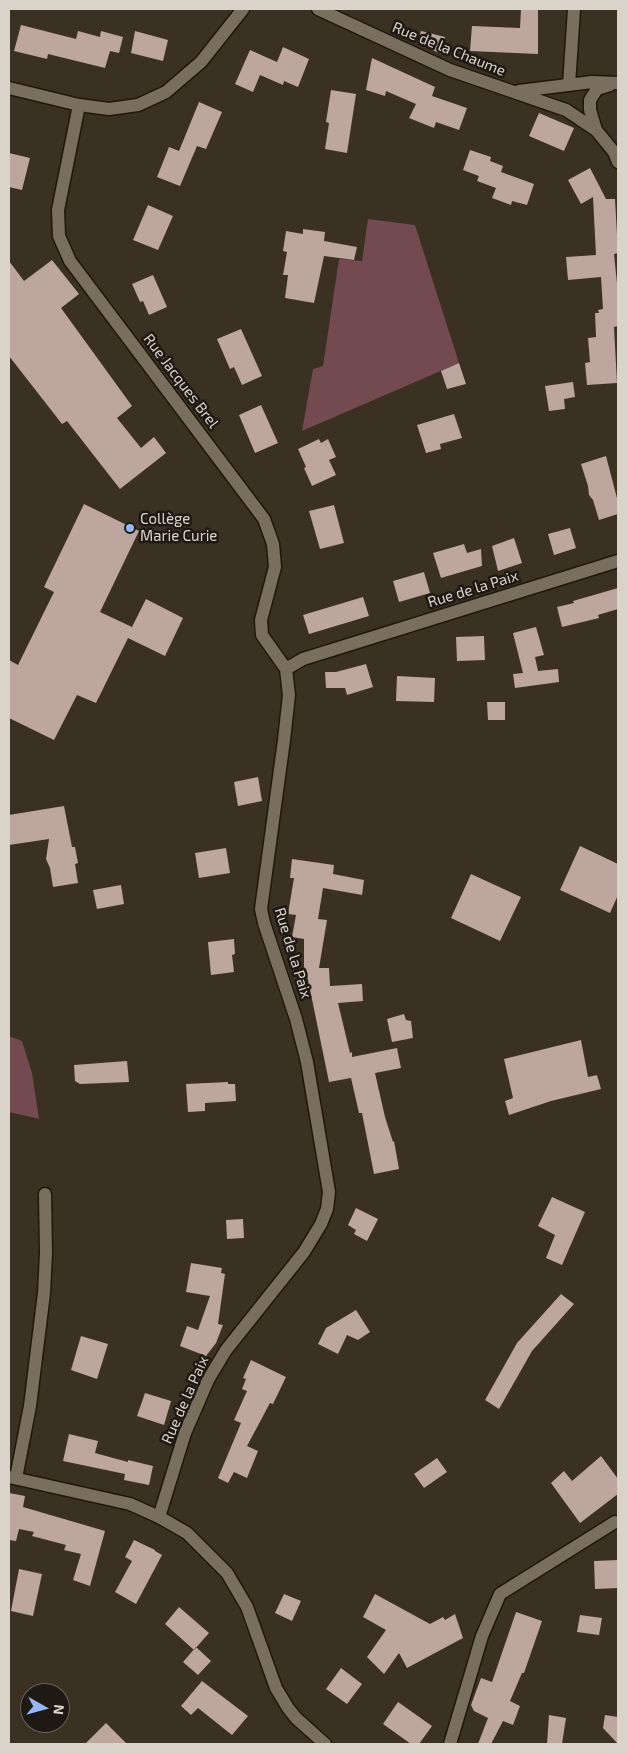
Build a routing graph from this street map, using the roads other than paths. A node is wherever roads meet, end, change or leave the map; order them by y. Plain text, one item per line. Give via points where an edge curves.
1 (243, 9) edge
2 (318, 9) edge
3 (574, 9) edge
4 (617, 83) edge
5 (569, 85) junction
6 (9, 88) edge
7 (515, 92) junction
8 (79, 105) junction
9 (596, 130) junction
10 (618, 162) edge
11 (618, 561) edge
12 (286, 669) junction
13 (45, 1194) dead end
14 (12, 1477) edge
15 (159, 1516) junction
16 (615, 1522) dead end
17 (325, 1744) edge
18 (450, 1744) edge

1 - 8 street via 201,62 166,92 138,105 119,108
2 - 7 street, Rue de la Chaume via 450,70
3 - 5 street
4 - 5 street, Rue de la Chaume
4 - 9 street via 597,89 590,100
5 - 7 street, Rue de la Chaume
6 - 8 street
7 - 9 street, Rue de la Chaume via 566,110
8 - 12 street, Rue Jacques Brel via 58,210 59,236 70,261 264,519 275,561 261,620 262,635
9 - 10 street
11 - 12 street, Rue de la Paix via 303,659
12 - 15 street, Rue de la Paix via 289,694 261,909 307,1062 329,1192 327,1209 304,1252 226,1350 208,1380 185,1434
13 - 14 street via 44,1293 30,1406
14 - 15 street via 130,1504
15 - 17 street via 186,1533 227,1573 247,1607 276,1688 296,1718
16 - 18 street via 500,1594 482,1636

